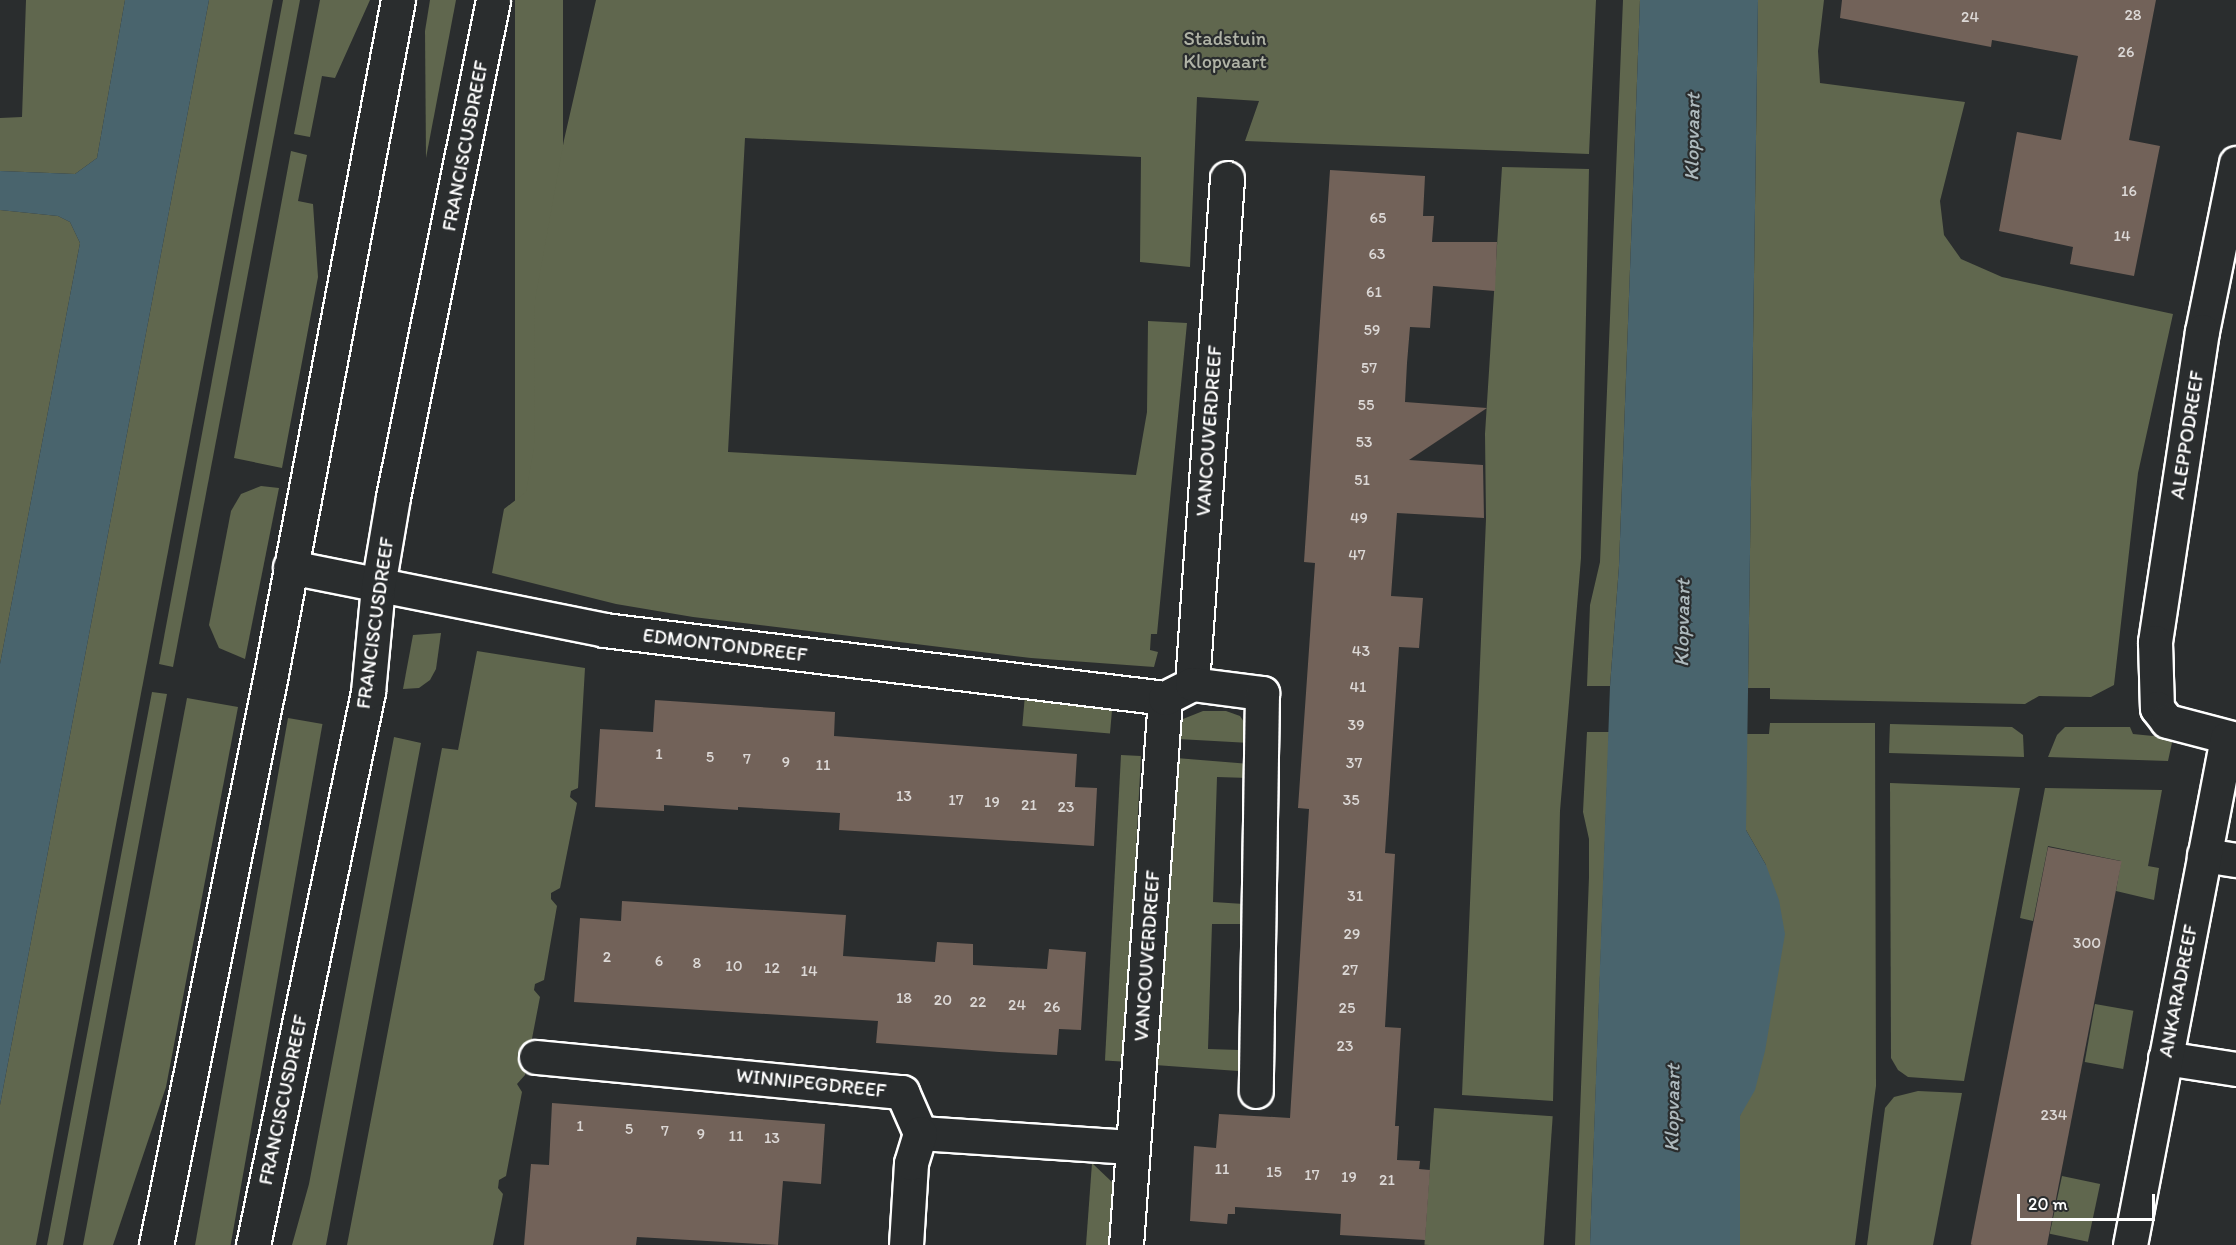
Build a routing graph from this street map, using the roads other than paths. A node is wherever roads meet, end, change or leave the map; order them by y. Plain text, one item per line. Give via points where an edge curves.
1 (398, 0) edge
2 (493, 0) edge
3 (2236, 163) edge
4 (1227, 178) dead end
5 (2229, 225) edge
6 (290, 567) junction
7 (378, 586) junction
8 (1178, 691) junction
9 (2232, 739) edge
10 (2204, 855) junction
11 (2236, 860) edge
12 (536, 1057) dead end
13 (2164, 1058) junction
14 (2236, 1069) edge
15 (1256, 1091) dead end
16 (920, 1133) junction
17 (1131, 1147) junction
18 (156, 1245) edge
19 (253, 1245) edge
20 (906, 1245) edge
21 (1125, 1245) edge
22 (2130, 1245) edge

1 - 6 street
2 - 7 street, FRANCISCUSDREEF
3 - 5 street, ALEPPODREEF
4 - 8 street, VANCOUVERDREEF
5 - 9 street, ALEPPODREEF via 2155,642 2157,708 2167,721
6 - 7 street, EDMONTONDREEF
6 - 18 street
7 - 8 street, EDMONTONDREEF via 604,630
7 - 19 street, FRANCISCUSDREEF via 368,692
8 - 15 street via 1262,693
8 - 17 street, VANCOUVERDREEF
9 - 10 street, ANKARADREEF
10 - 11 street
10 - 13 street, ANKARADREEF
12 - 16 street, WINNIPEGDREEF via 902,1092
13 - 14 street
13 - 22 street, ANKARADREEF
16 - 17 street
16 - 20 street via 911,1162
17 - 21 street, VANCOUVERDREEF

